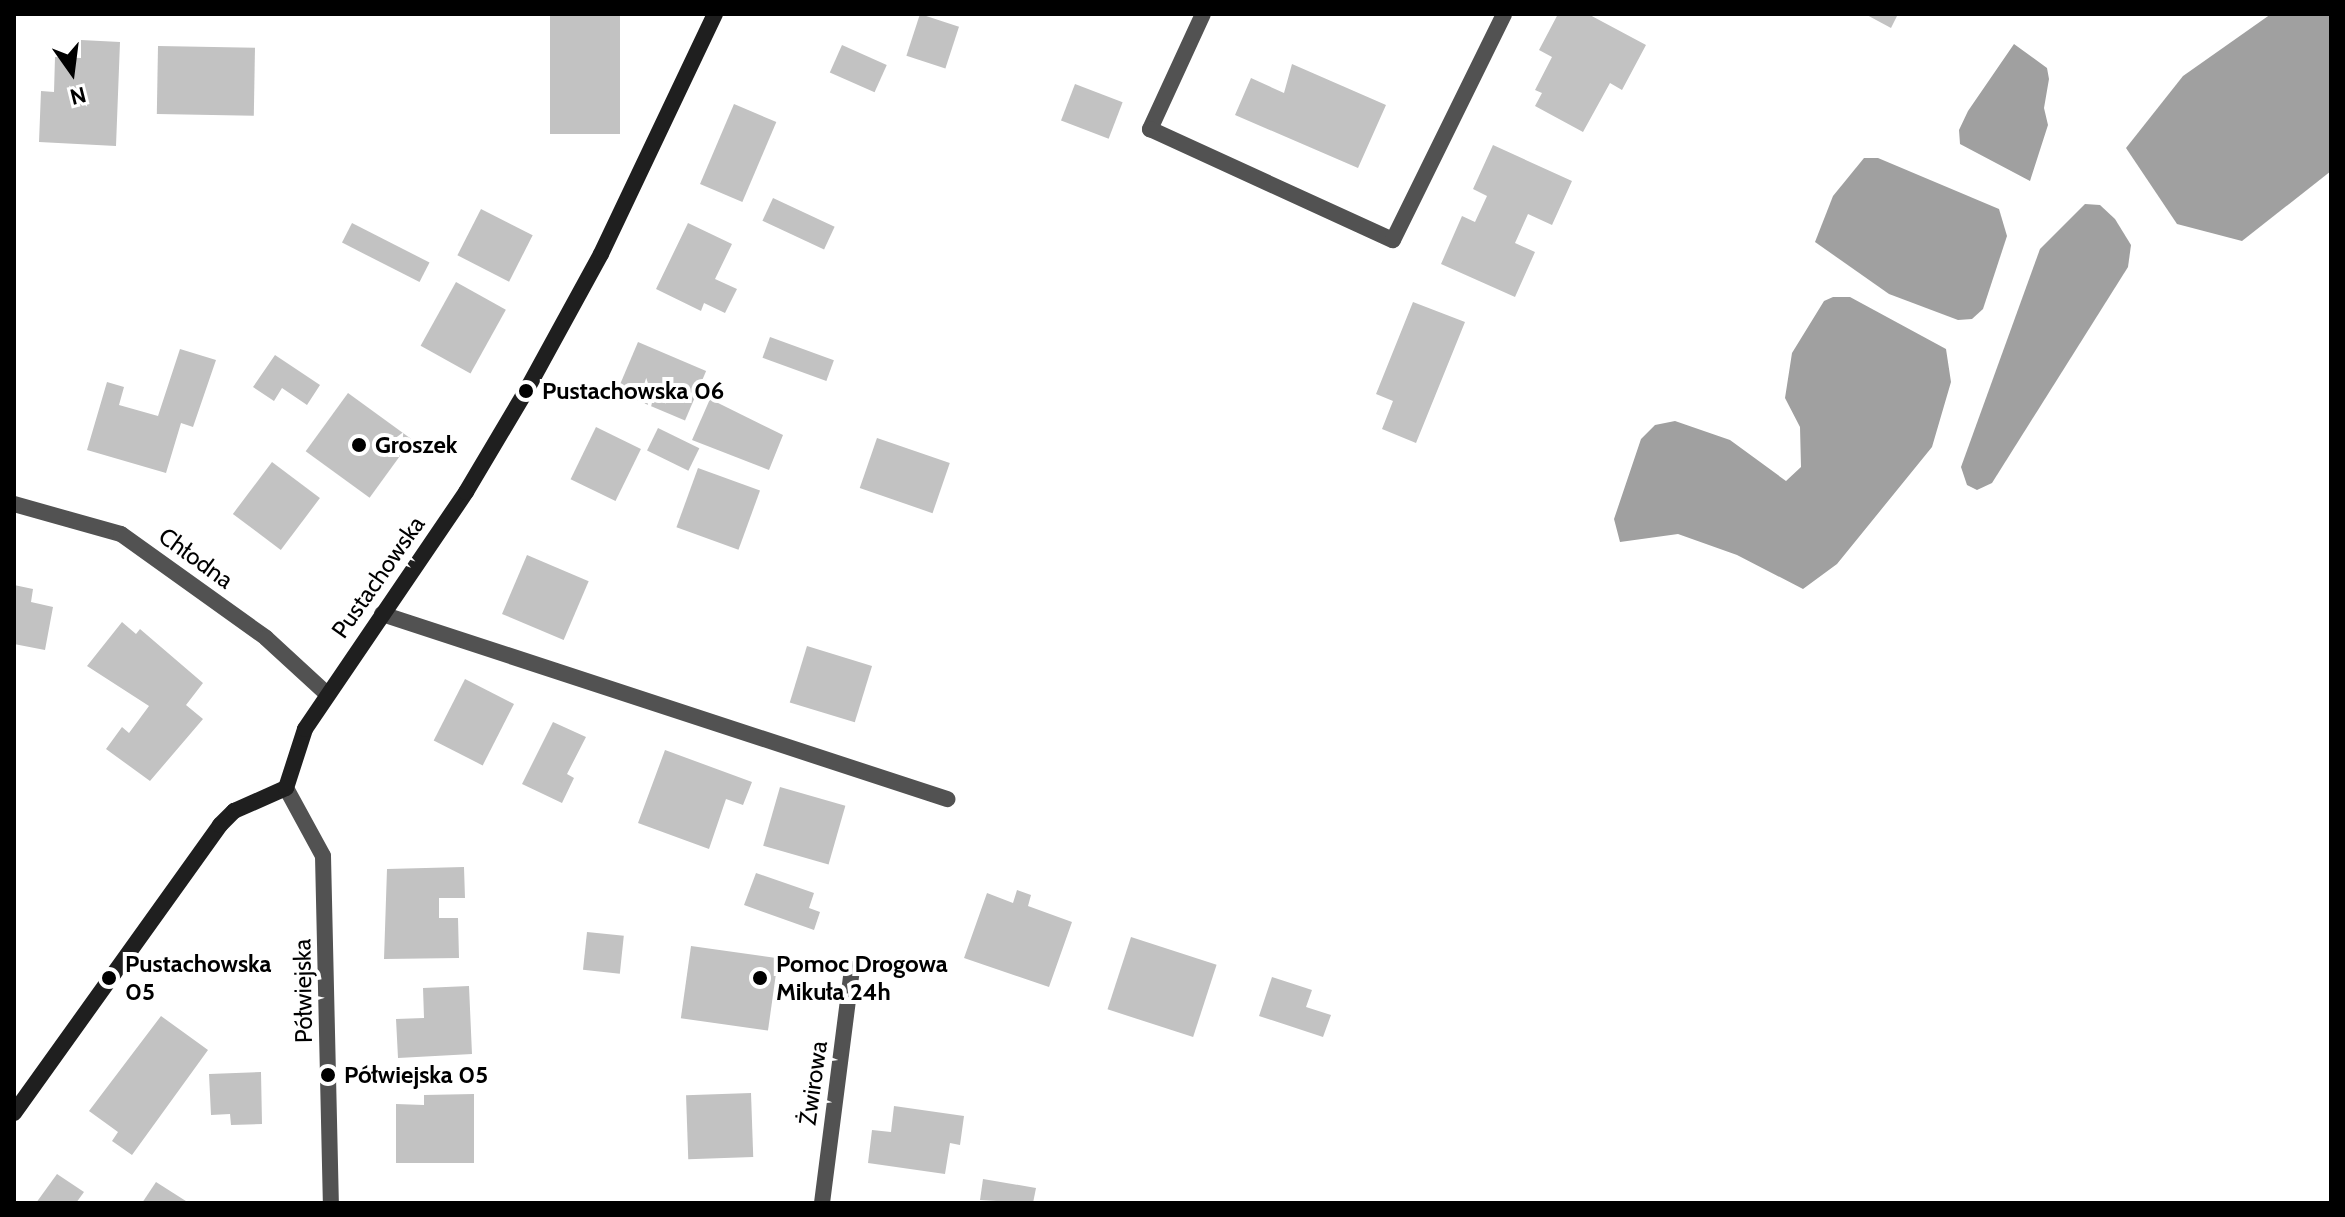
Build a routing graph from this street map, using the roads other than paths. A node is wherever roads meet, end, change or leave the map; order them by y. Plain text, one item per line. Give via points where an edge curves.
1 (715, 14) edge
2 (1203, 14) edge
3 (1504, 14) edge
4 (14, 504) edge
5 (382, 614) junction
6 (327, 694) junction
7 (286, 788) junction
8 (947, 799) dead end
9 (852, 969) dead end
10 (14, 1113) edge
11 (331, 1203) edge
12 (822, 1203) edge

1 - 5 street, Pustachowska via 601,254 526,391 466,492
2 - 3 street via 1150,129 1393,240
4 - 6 street, Chłodna via 121,534 266,638
5 - 6 street, Pustachowska
5 - 8 street
6 - 7 street, Pustachowska via 305,729
7 - 10 street via 234,811 220,825
7 - 11 street, Półwiejska via 323,856
9 - 12 street, Żwirowa

